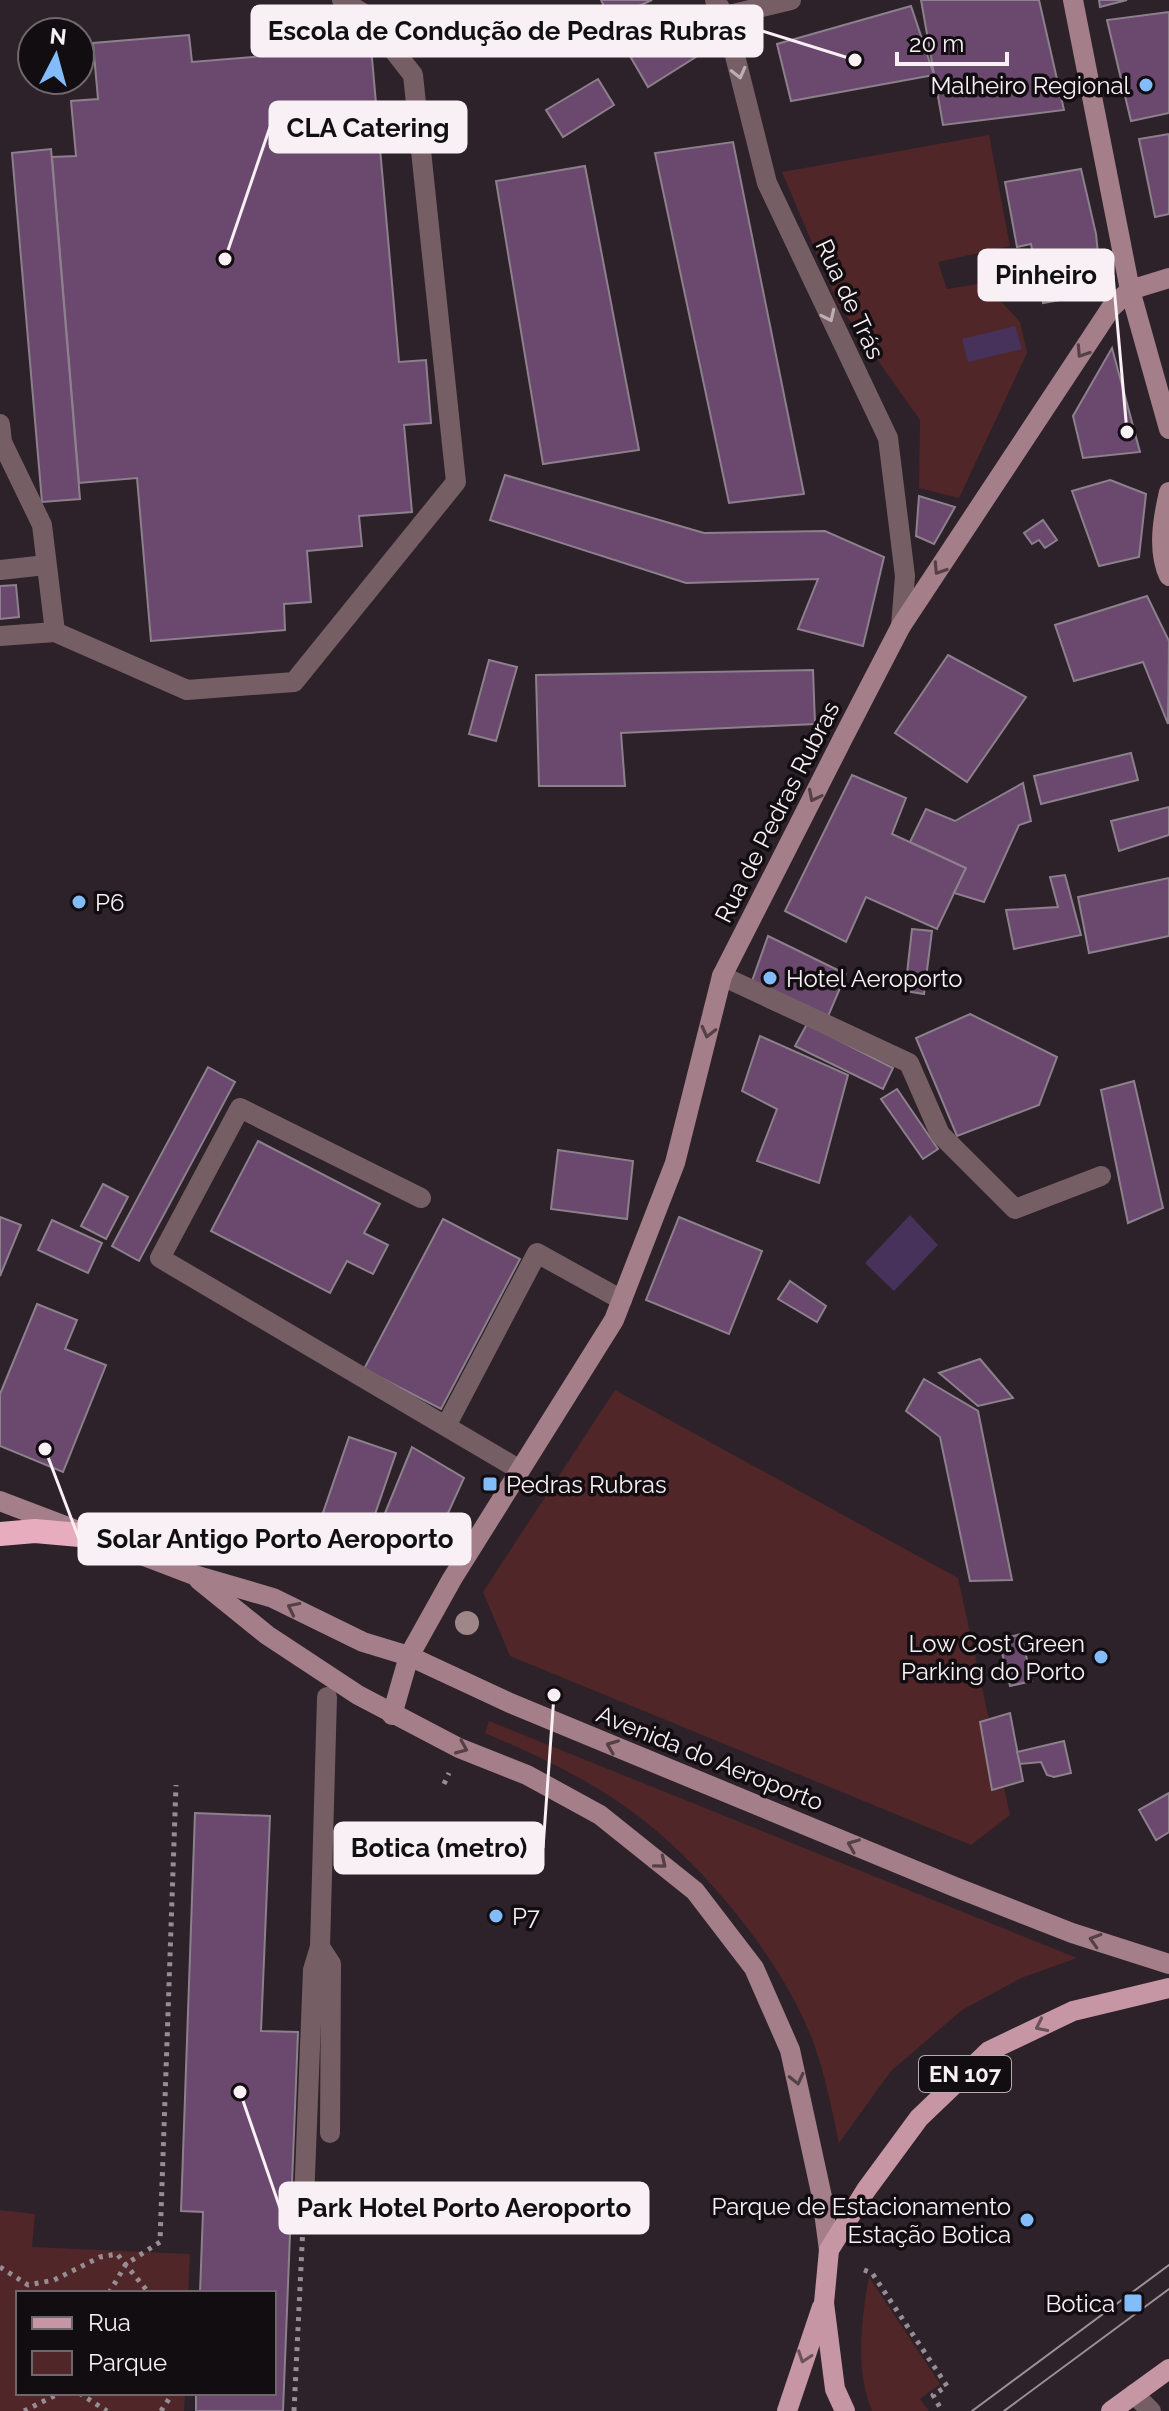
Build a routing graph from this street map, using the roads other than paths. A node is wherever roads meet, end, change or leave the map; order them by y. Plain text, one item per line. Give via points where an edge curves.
1 (342, 0) edge
2 (791, 0) edge
3 (1073, 0) edge
4 (720, 8) edge
5 (1169, 278) edge
6 (1130, 290) junction
7 (0, 424) edge
8 (1169, 429) edge
9 (1169, 492) edge
10 (46, 565) junction
11 (0, 570) edge
12 (1169, 576) edge
13 (901, 626) junction
14 (55, 632) junction
15 (0, 636) edge
16 (722, 976) junction
17 (1101, 1176) dead end
18 (421, 1198) dead end
19 (622, 1300) junction
20 (446, 1426) junction
21 (520, 1470) junction
22 (0, 1501) edge
23 (0, 1534) edge
24 (91, 1536) junction
25 (191, 1574) junction
26 (409, 1656) junction
27 (327, 1697) dead end
28 (392, 1715) junction
29 (320, 1947) junction
30 (1169, 1964) edge
31 (1169, 1988) edge
32 (330, 2133) dead end
33 (304, 2201) road end
34 (829, 2250) junction
35 (824, 2303) junction
36 (1169, 2369) edge
37 (1134, 2394) junction
38 (787, 2411) edge
39 (845, 2411) edge
40 (1111, 2411) edge
41 (1151, 2411) edge

1 - 14 street via 367,16 413,75 456,482 294,682 187,690
2 - 4 street
3 - 6 main road
4 -> 13 street, Rua de Trás via 767,183 888,438 905,576
5 - 6 main road
6 - 8 main road
6 -> 13 main road, Rua de Pedras Rubras via 1111,308
7 - 10 street via 2,442 42,525
9 - 12 main road via 1163,521
10 - 11 street
10 - 14 street
13 -> 16 main road, Rua de Pedras Rubras
14 - 15 street
16 - 17 street via 909,1063 940,1134 1015,1209
16 -> 19 main road, Rua de Pedras Rubras via 675,1163
18 - 20 street via 240,1108 160,1258
19 - 20 street via 537,1253
19 - 21 main road, Rua de Pedras Rubras
20 - 21 street
21 - 26 main road, Rua de Pedras Rubras
22 - 24 main road, Avenida do Aeroporto
23 - 24 highway
24 - 25 main road, Avenida do Aeroporto
26 -> 25 main road, Avenida do Aeroporto via 363,1642 273,1598
25 - 28 main road, Avenida do Aeroporto via 267,1635
26 - 28 main road, Rua de Pedras Rubras
30 -> 26 main road, Avenida do Aeroporto via 955,1887
27 - 29 street
28 -> 34 main road, Avenida do Aeroporto via 527,1775 600,1815 695,1891 754,1968 790,2050
29 - 32 street via 331,1964
29 - 33 street via 313,1970
31 -> 34 main road, EN 107 via 1073,2011 989,2051 919,2118
34 - 35 main road
35 -> 38 main road
35 - 39 main road via 835,2389
36 - 37 main road
37 - 40 main road
37 - 41 street

